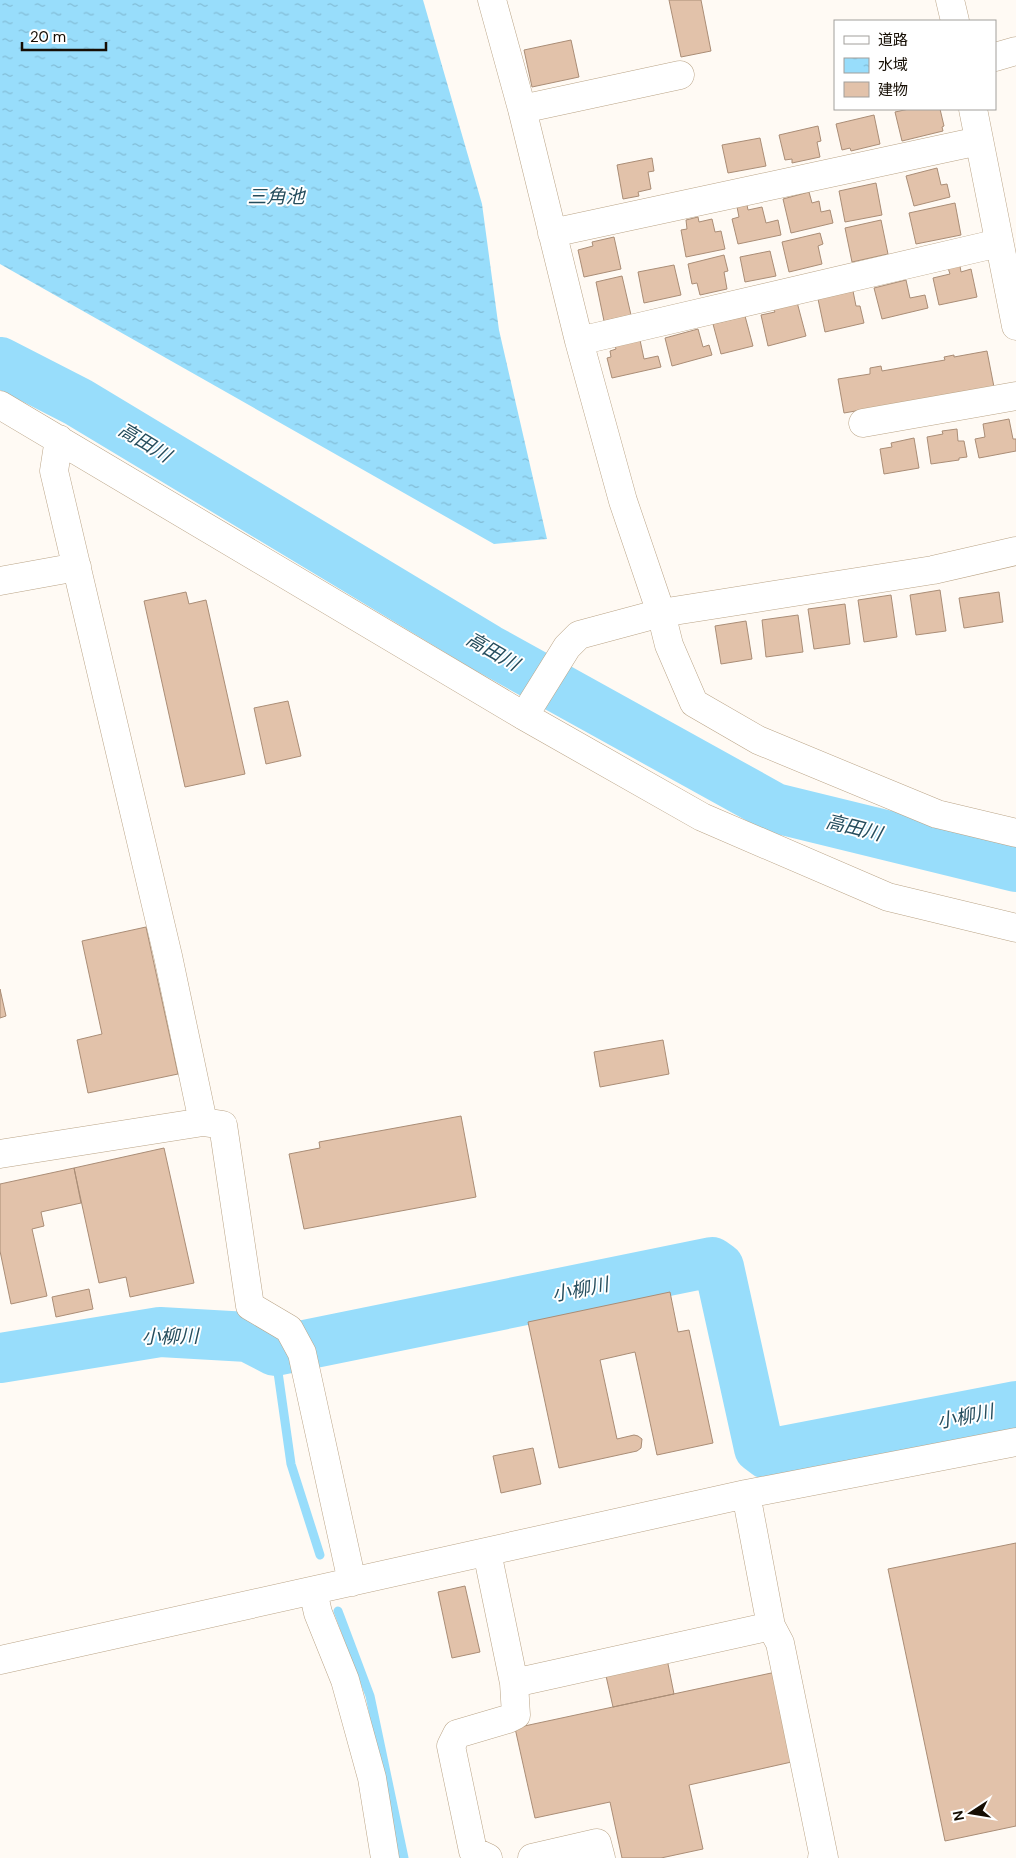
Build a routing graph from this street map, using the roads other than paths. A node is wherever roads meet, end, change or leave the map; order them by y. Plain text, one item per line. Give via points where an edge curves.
1 (492, 0) edge
2 (950, 0) edge
3 (955, 20) edge
4 (1016, 51) edge
5 (996, 57) edge
6 (680, 75) dead end
7 (522, 109) junction
8 (973, 110) edge
9 (980, 141) junction
10 (552, 233) junction
11 (999, 243) junction
12 (1016, 326) edge
13 (579, 341) junction
14 (1016, 396) edge
15 (0, 406) edge
16 (863, 424) dead end
17 (58, 439) junction
18 (1016, 551) edge
19 (77, 567) junction
20 (0, 581) edge
21 (661, 613) junction
22 (530, 708) junction
23 (1016, 833) edge
24 (1016, 928) edge
25 (203, 1122) junction
26 (0, 1154) edge
27 (1016, 1442) edge
28 (746, 1494) junction
29 (487, 1552) junction
30 (352, 1582) junction
31 (313, 1591) junction
32 (771, 1626) junction
33 (0, 1660) edge
34 (514, 1683) junction
35 (385, 1858) edge
36 (488, 1858) edge
37 (532, 1858) edge
38 (601, 1858) edge
39 (822, 1858) edge

1 - 7 street
2 - 3 street
4 - 5 street
6 - 7 street
7 - 10 street
8 - 9 street
9 - 10 street
9 - 11 street
10 - 13 street
11 - 12 street
11 - 13 street
13 - 21 street via 623,501
14 - 16 street
15 - 17 street
17 - 19 street via 54,471
17 - 22 street
18 - 21 street via 933,570
19 - 20 street
19 - 25 street via 168,956
21 - 22 street via 579,635 567,647
21 - 23 street via 669,645 694,703 758,740 936,814
22 - 24 street via 711,821 888,897
25 - 26 street
25 - 30 street via 223,1125 250,1306 289,1329 302,1353
27 - 28 street
28 - 29 street
28 - 32 street
29 - 30 street
29 - 34 street
30 - 31 street
31 - 33 street
31 - 35 street via 318,1613 345,1680 372,1778
32 - 34 street
32 - 39 street via 780,1643
34 - 36 street via 516,1715 457,1734 451,1746 473,1851
37 - 38 street via 598,1844

